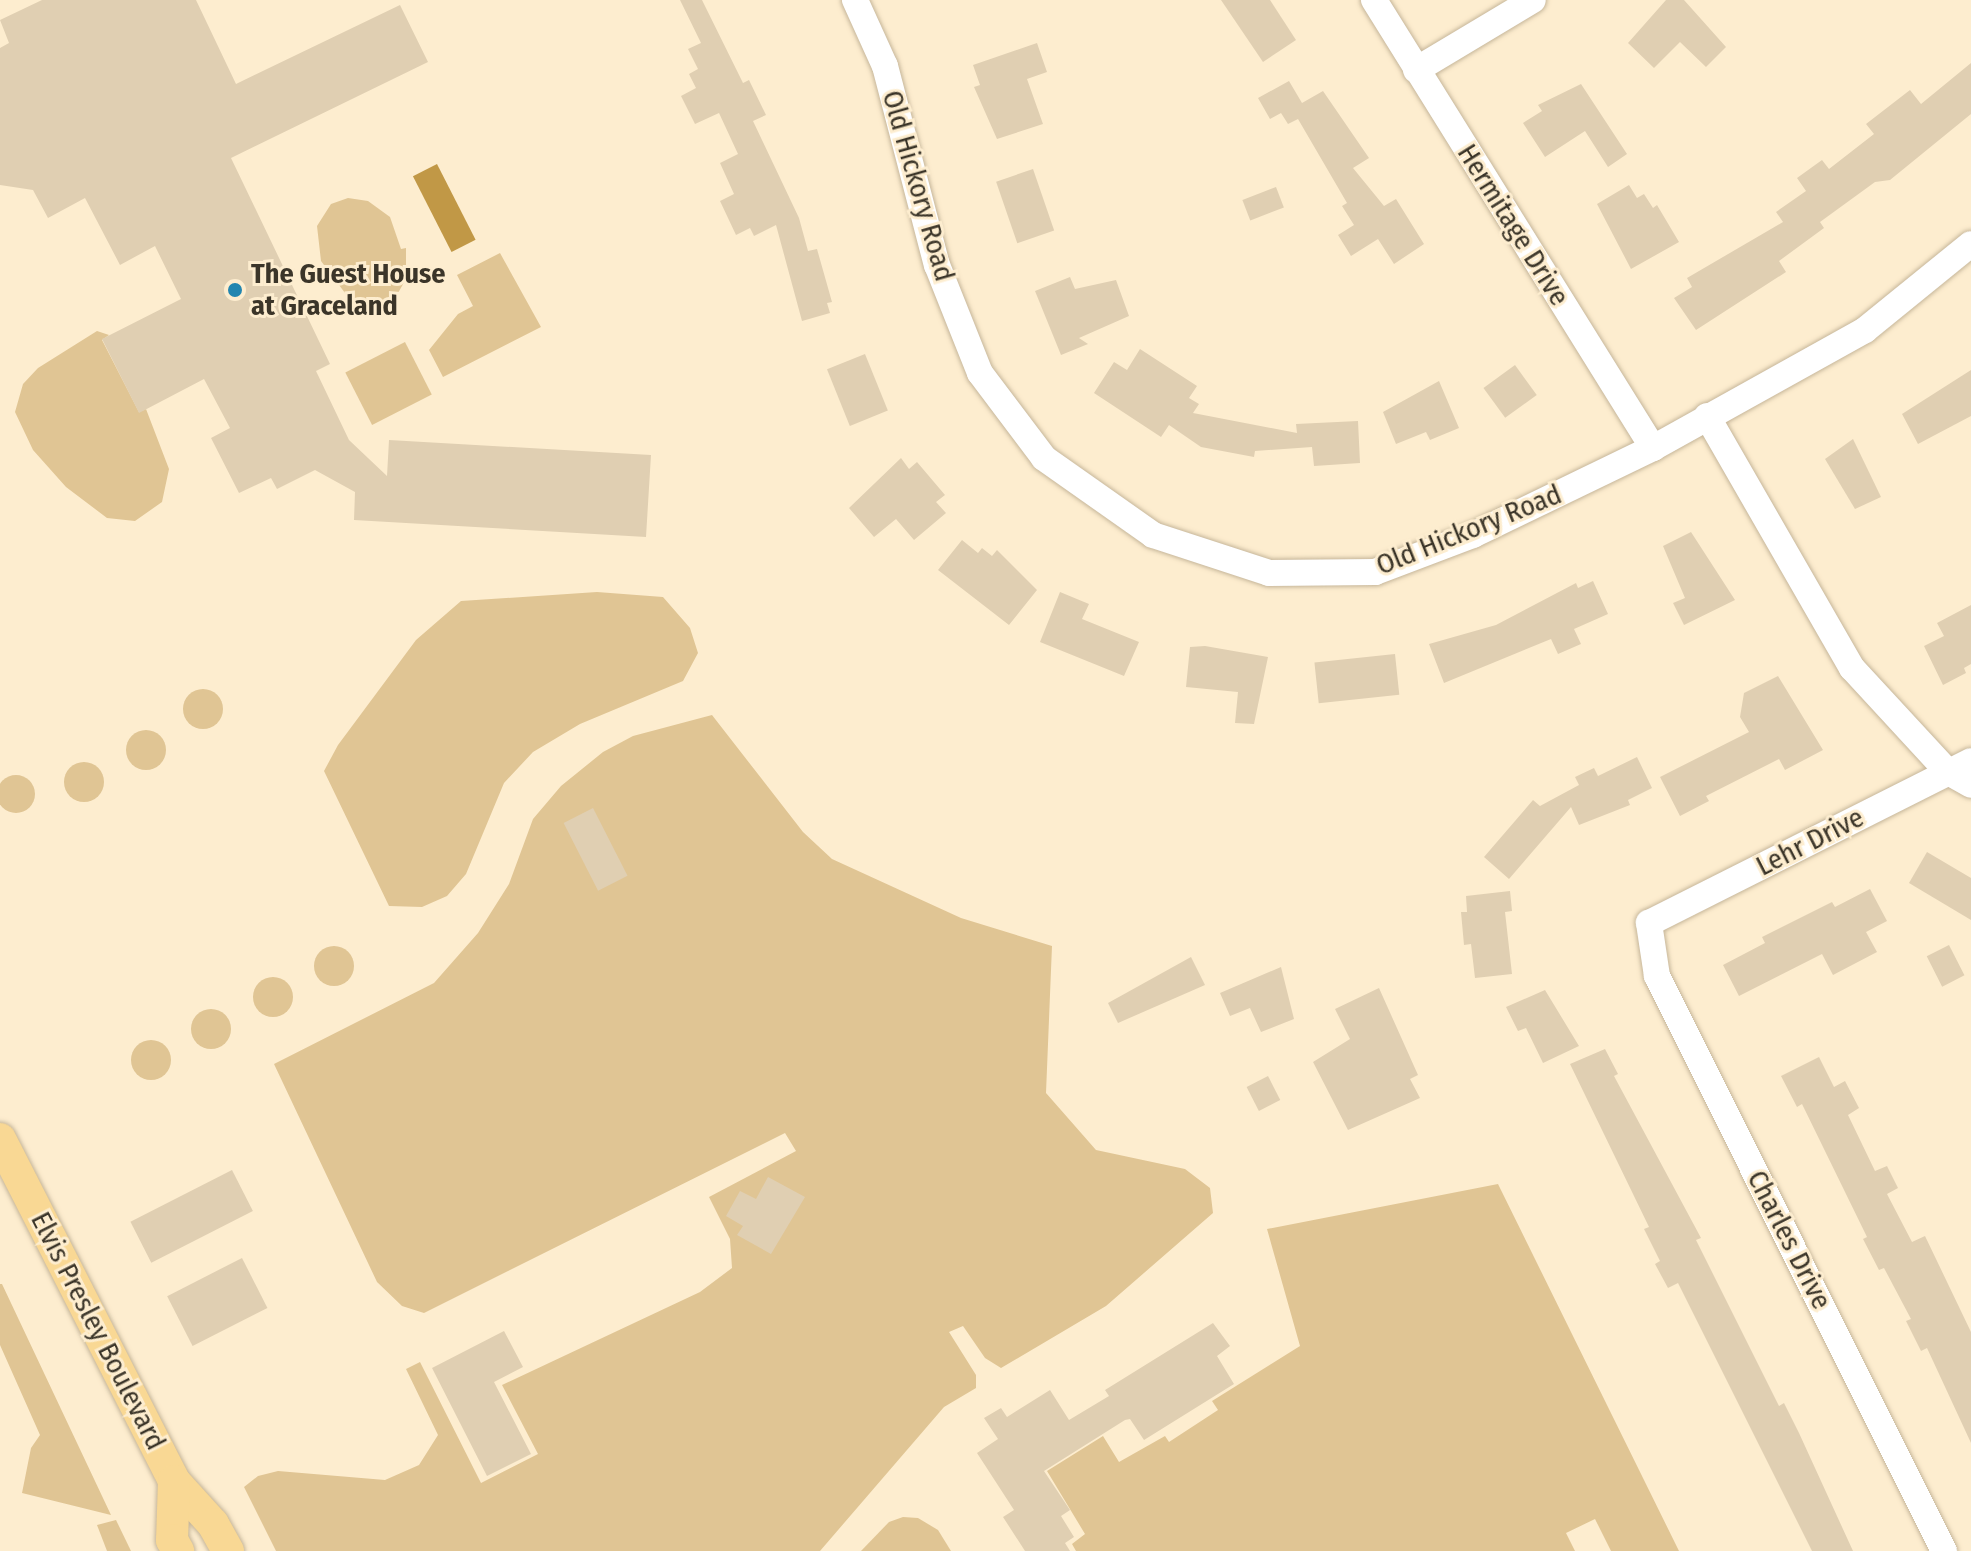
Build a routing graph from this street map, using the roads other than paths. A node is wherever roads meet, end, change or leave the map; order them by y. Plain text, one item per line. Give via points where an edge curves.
1 (855, 0) edge
2 (1374, 0) edge
3 (1533, 0) edge
4 (1416, 70) junction
5 (1971, 244) edge
6 (1707, 416) junction
7 (1653, 448) junction
8 (1963, 773) edge
9 (1649, 923) joint
10 (0, 1139) edge
11 (174, 1481) junction
12 (178, 1551) edge
13 (228, 1551) edge
14 (1944, 1551) edge

1 - 7 street, Old Hickory Road via 885,66 937,265 980,373 1044,458 1153,535 1269,573 1375,572 1473,535
2 - 4 street, Hermitage Drive
3 - 4 street
4 - 7 street, Hermitage Drive
5 - 6 street, Old Hickory Road via 1865,330
6 - 7 street, Old Hickory Road
6 - 8 street via 1852,668
8 - 9 street, Lehr Drive
9 - 14 street, Charles Drive via 1657,976
10 - 11 main road, Elvis Presley Boulevard
11 - 12 main road, Elvis Presley Boulevard via 172,1540
11 - 13 main road, Elvis Presley Boulevard via 213,1524

